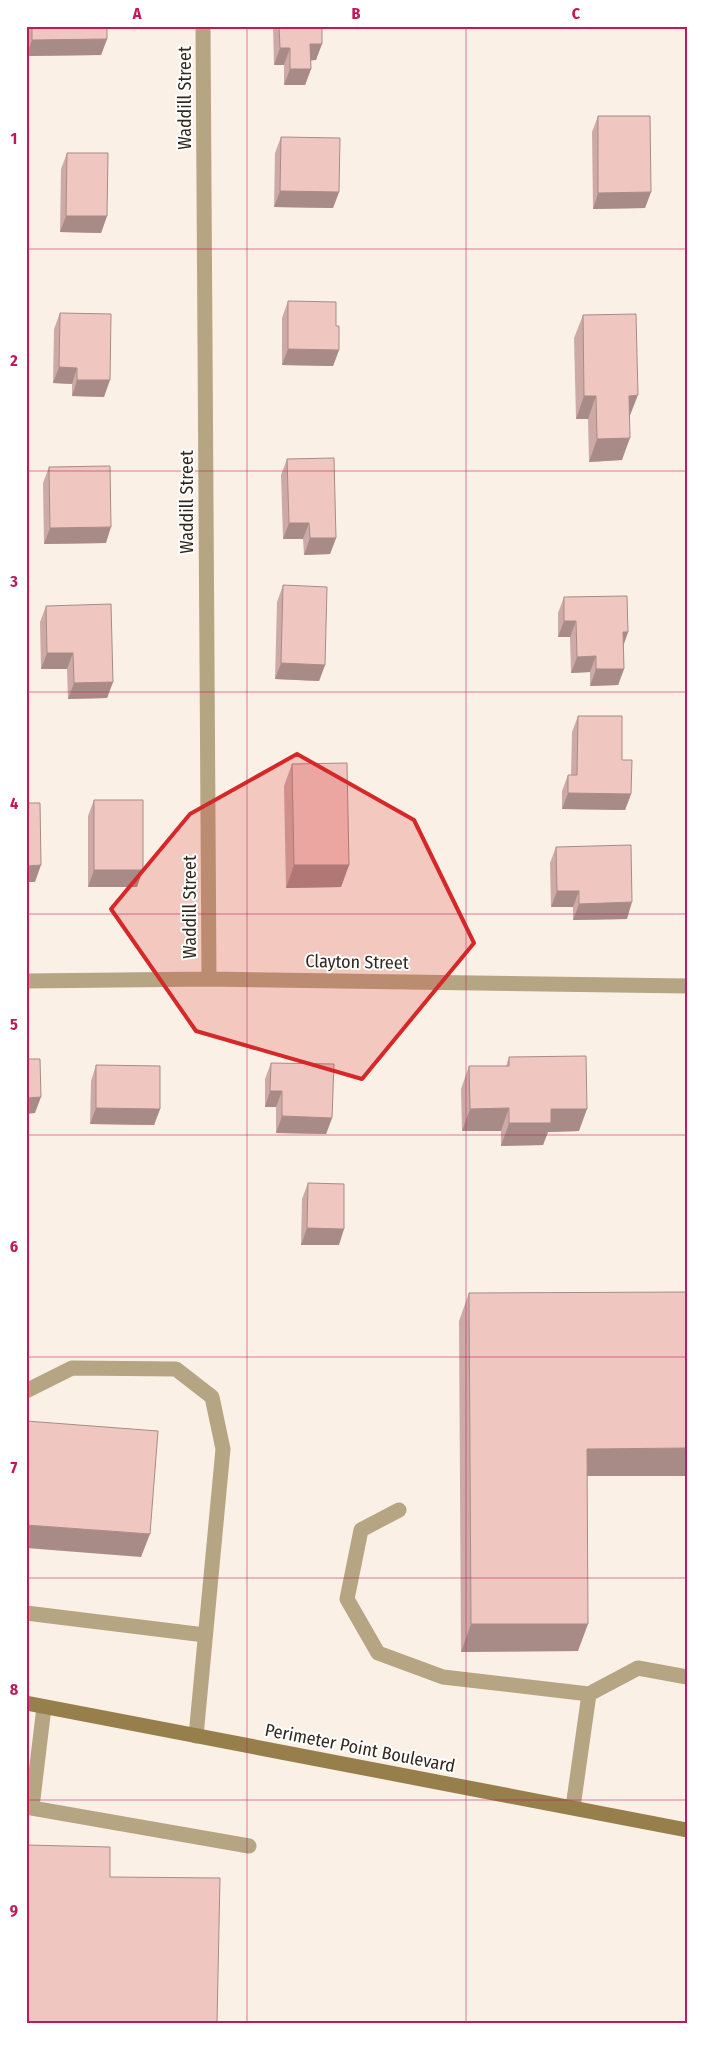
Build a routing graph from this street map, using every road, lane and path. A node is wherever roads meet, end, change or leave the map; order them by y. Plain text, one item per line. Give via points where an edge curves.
1 (203, 26) edge
2 (209, 978) junction
3 (26, 981) edge
4 (687, 986) edge
5 (26, 1391) edge
6 (399, 1510) dead end
7 (26, 1613) edge
8 (206, 1635) junction
9 (687, 1677) edge
10 (589, 1694) junction
11 (26, 1703) edge
12 (44, 1706) junction
13 (196, 1736) junction
14 (29, 1807) edge
15 (573, 1807) junction
16 (687, 1830) edge
17 (249, 1846) dead end

1 - 2 street, Waddill Street
2 - 3 street, Clayton Street
2 - 4 street, Clayton Street
5 - 8 street via 72,1368 176,1369 212,1397 223,1450
6 - 10 street via 361,1530 347,1599 378,1653 443,1677
7 - 8 street
8 - 13 street
9 - 10 street via 638,1668
10 - 15 street
11 - 12 street, Perimeter Point Boulevard
12 - 13 street, Perimeter Point Boulevard
12 - 14 street
13 - 15 street, Perimeter Point Boulevard
14 - 17 street
15 - 16 street, Perimeter Point Boulevard

